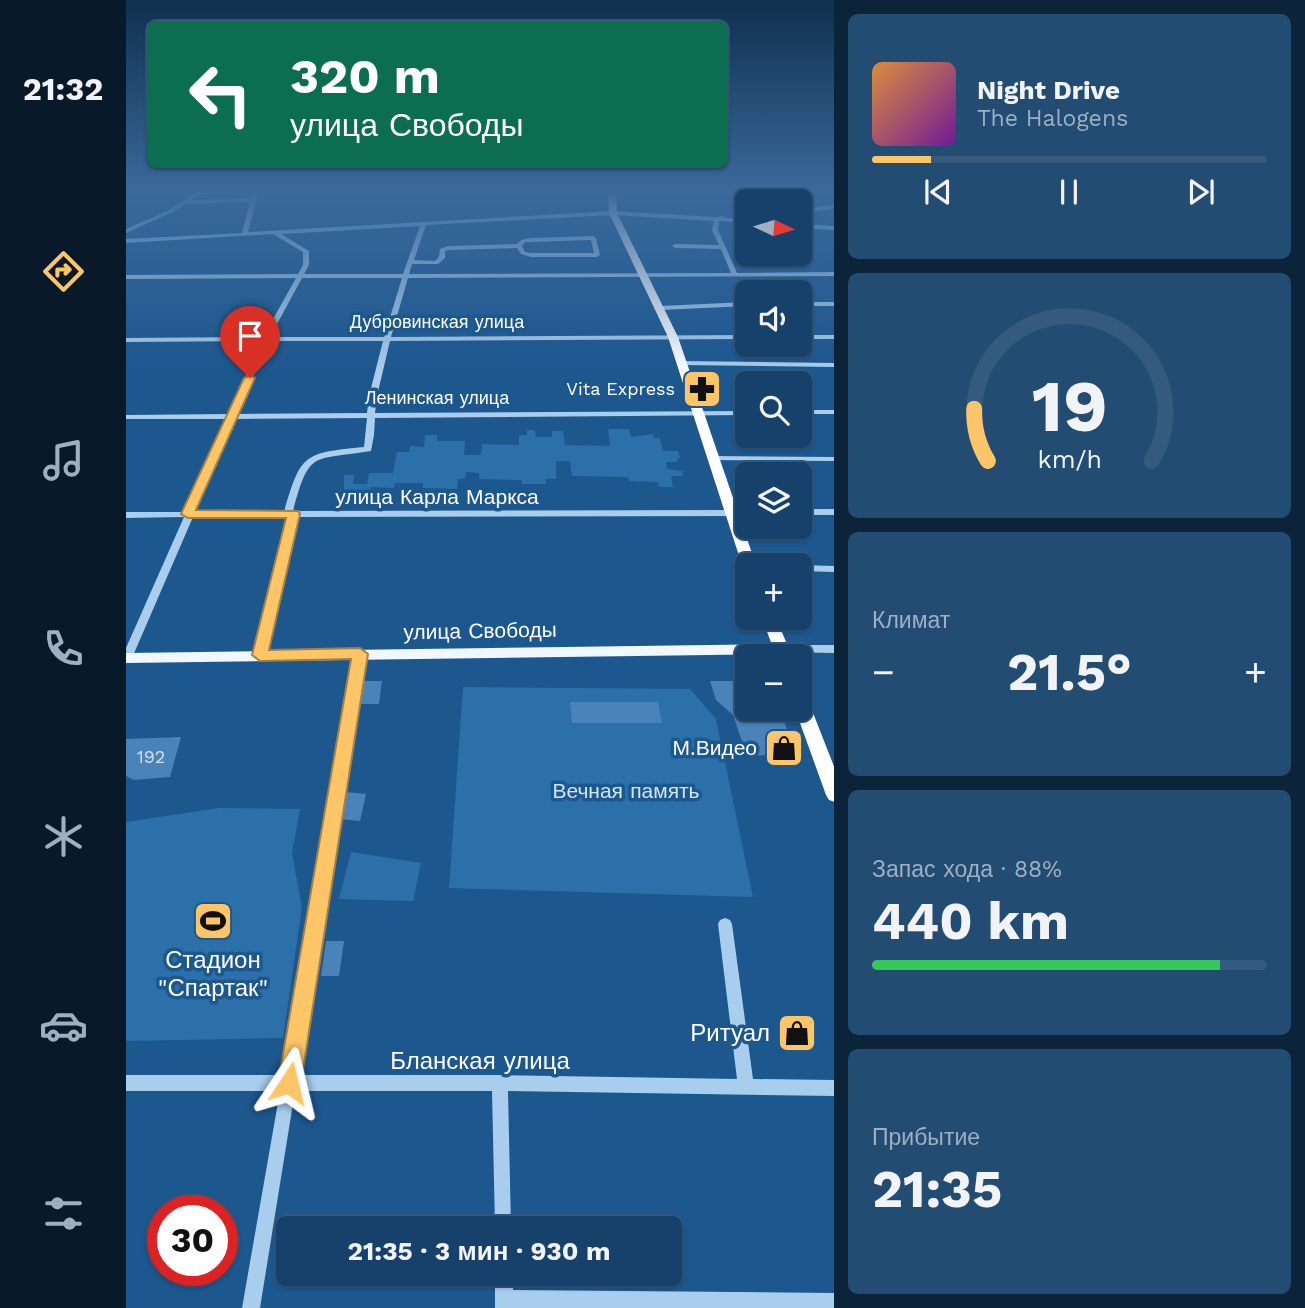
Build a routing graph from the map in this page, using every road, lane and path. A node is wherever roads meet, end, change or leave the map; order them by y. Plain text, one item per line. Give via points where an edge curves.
1 (306, 252) edge
2 (413, 252) edge
3 (442, 252) edge
4 (522, 252) edge
5 (596, 252) edge
6 (632, 252) edge
7 (726, 252) edge
8 (409, 262) junction
9 (735, 274) junction
10 (834, 274) edge
11 (643, 276) junction
12 (126, 277) edge
13 (404, 277) junction
14 (299, 278) junction
15 (812, 304) edge
16 (834, 304) edge
17 (735, 305) edge
18 (660, 308) junction
19 (673, 337) junction
20 (735, 337) edge
21 (812, 337) edge
22 (834, 337) edge
23 (387, 338) junction
24 (266, 339) junction
25 (126, 340) edge
26 (682, 363) junction
27 (834, 365) edge
28 (812, 412) edge
29 (834, 412) edge
30 (369, 413) junction
31 (697, 413) junction
32 (735, 413) edge
33 (126, 417) edge
34 (233, 417) junction
35 (712, 458) junction
36 (834, 459) edge
37 (812, 512) edge
38 (834, 512) edge
39 (188, 514) junction
40 (291, 514) junction
41 (730, 514) junction
42 (735, 514) edge
43 (126, 515) edge
44 (745, 553) edge
45 (812, 568) edge
46 (834, 569) edge
47 (834, 649) edge
48 (812, 651) edge
49 (735, 653) edge
50 (360, 654) junction
51 (260, 655) junction
52 (126, 658) edge
53 (808, 721) edge
54 (834, 795) edge
55 (725, 924) dead end
56 (126, 1083) edge
57 (289, 1083) junction
58 (500, 1083) junction
59 (746, 1087) junction
60 (834, 1088) edge
61 (503, 1216) edge
62 (504, 1286) edge
63 (834, 1302) edge
64 (505, 1304) edge
65 (251, 1308) edge

1 - 14 street
2 - 8 street
3 - 8 street via 436,263
4 - 5 street
6 - 11 highway
7 - 9 street
8 - 13 street
9 - 10 street
9 - 11 street
11 - 13 street
11 - 18 highway
12 - 14 street
13 - 14 street
13 - 23 street
14 - 24 street
15 - 16 street
17 - 18 street
18 - 19 highway
19 - 20 street, Дубровинская улица
19 - 23 street, Дубровинская улица
19 - 26 highway
21 - 22 street
23 - 24 street, Дубровинская улица
23 - 30 street
24 - 25 street, Дубровинская улица
24 - 34 street
26 - 27 street
26 - 31 highway
28 - 29 street
30 - 31 street, Ленинская улица
30 - 34 street, Ленинская улица
30 - 40 street via 373,430 368,449 319,454 301,467
31 - 32 street, Ленинская улица
31 - 35 highway
33 - 34 street, Ленинская улица
34 - 39 street
35 - 36 street
35 - 41 highway
37 - 38 street
39 - 40 street, улица Карла Маркса
39 - 43 street, улица Карла Маркса
39 - 52 street
40 - 41 street, улица Карла Маркса
40 - 51 street
41 - 42 street, улица Карла Маркса
41 - 44 highway
45 - 46 street
47 - 48 street, улица Свободы
49 - 50 main road, улица Свободы
50 - 51 main road, улица Свободы
50 - 57 street
51 - 52 main road, улица Свободы
53 - 54 highway
55 - 59 street
56 - 57 street, Бланская улица
57 - 58 street, Бланская улица
57 - 65 street
58 - 59 street, Бланская улица
58 - 61 street
59 - 60 street, Бланская улица
62 - 64 street
63 - 64 street

